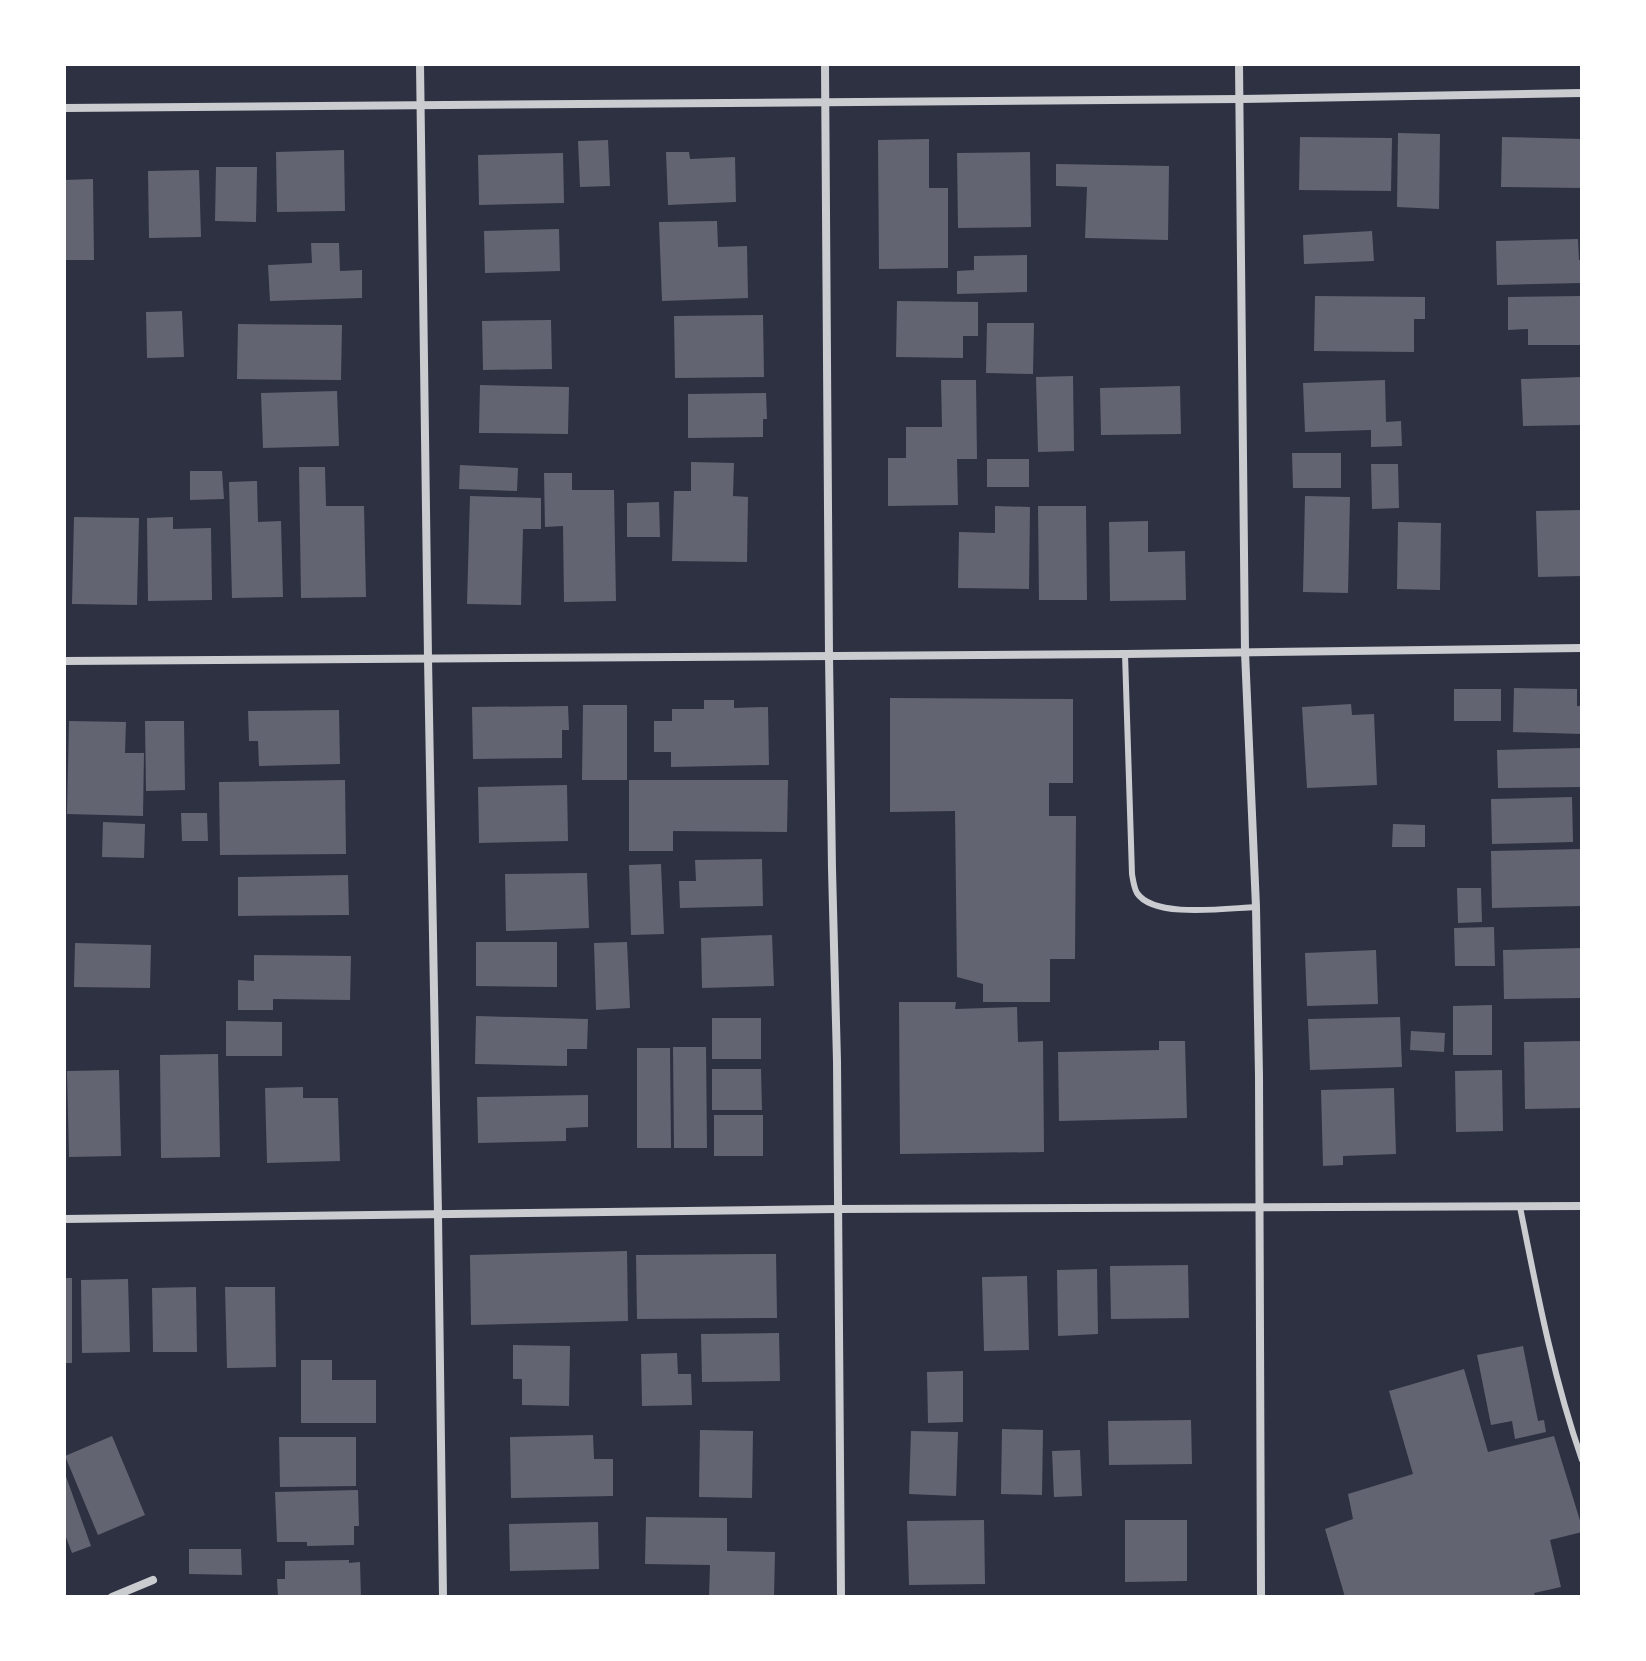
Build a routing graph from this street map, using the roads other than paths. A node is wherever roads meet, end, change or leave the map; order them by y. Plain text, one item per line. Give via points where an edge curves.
1 (420, 64) edge
2 (825, 64) edge
3 (1239, 64) edge
4 (1582, 93) edge
5 (1240, 99) junction
6 (825, 101) junction
7 (420, 107) junction
8 (64, 108) edge
9 (1582, 648) edge
10 (1245, 652) junction
11 (1125, 654) junction
12 (829, 655) junction
13 (428, 658) junction
14 (64, 661) edge
15 (1256, 907) junction
16 (1582, 1206) edge
17 (1520, 1207) junction
18 (837, 1209) junction
19 (1259, 1209) junction
20 (438, 1214) junction
21 (64, 1219) edge
22 (1582, 1460) edge
23 (153, 1580) dead end
24 (112, 1597) edge
25 (443, 1597) edge
26 (841, 1597) edge
27 (1261, 1597) edge

1 - 7 street
2 - 6 street
3 - 5 street
4 - 5 street
5 - 6 street
5 - 10 street
6 - 7 street
6 - 12 street
7 - 8 street
7 - 13 street
9 - 10 street
10 - 11 street
10 - 15 street
11 - 12 street
11 - 15 lane via 1132,874 1137,893 1148,903 1172,910
12 - 13 street
12 - 18 street
13 - 14 street
13 - 20 street
15 - 19 street
16 - 17 street
17 - 19 street
17 - 22 lane via 1554,1365
18 - 19 street
18 - 20 street
18 - 26 street
19 - 27 street
20 - 21 street
20 - 25 street
23 - 24 street

